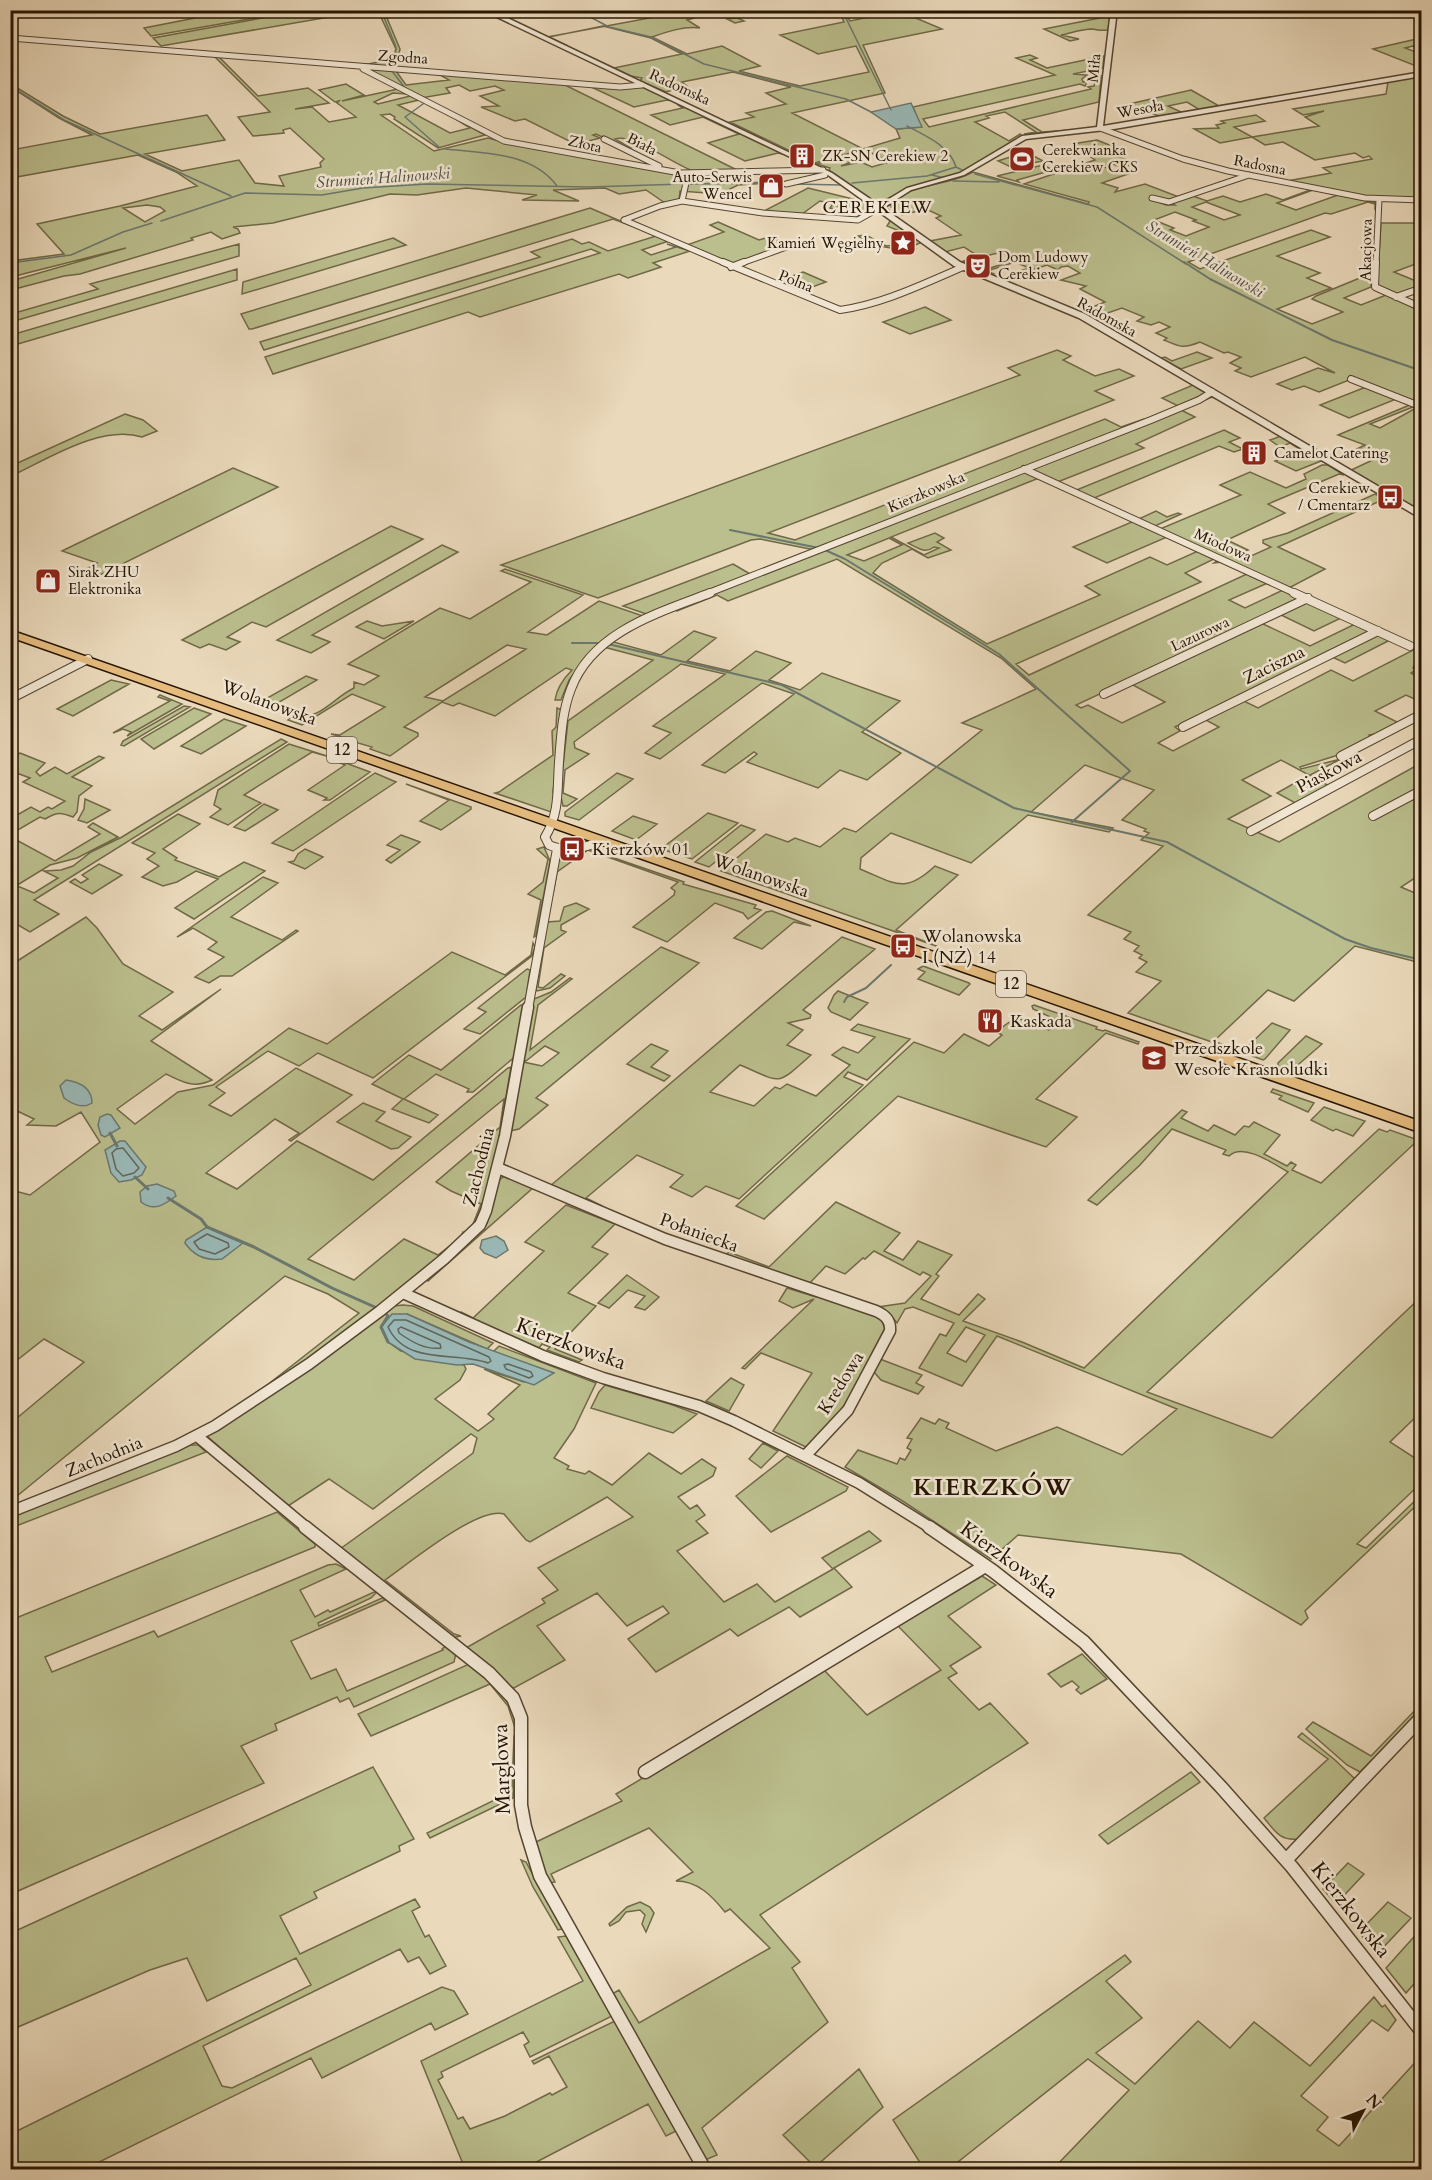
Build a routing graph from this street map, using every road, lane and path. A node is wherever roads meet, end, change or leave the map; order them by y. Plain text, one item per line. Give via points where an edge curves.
1 (485, 10) edge
2 (1114, 10) edge
3 (10, 38) edge
4 (361, 66) junction
5 (1422, 74) edge
6 (642, 84) junction
7 (1100, 128) junction
8 (604, 139) dead end
9 (823, 170) junction
10 (670, 171) junction
11 (688, 174) junction
12 (831, 174) junction
13 (1249, 175) junction
14 (786, 184) dead end
15 (1152, 198) dead end
16 (1378, 200) junction
17 (682, 201) junction
18 (1422, 201) edge
19 (879, 208) junction
20 (792, 245) dead end
21 (731, 267) junction
22 (963, 267) junction
23 (1422, 288) edge
24 (1396, 297) junction
25 (1422, 308) edge
26 (1351, 379) dead end
27 (1212, 392) junction
28 (1422, 407) edge
29 (1024, 469) junction
30 (1422, 516) edge
31 (1308, 598) junction
32 (650, 616) joint
33 (1378, 630) junction
34 (10, 633) edge
35 (1410, 646) dead end
36 (88, 659) junction
37 (1104, 694) dead end
38 (10, 699) edge
39 (1422, 714) edge
40 (1183, 727) dead end
41 (1422, 739) edge
42 (1341, 756) dead end
43 (1422, 790) edge
44 (1373, 816) dead end
45 (553, 825) junction
46 (1251, 831) dead end
47 (601, 841) junction
48 (557, 849) junction
49 (1422, 1128) edge
50 (498, 1168) junction
51 (403, 1293) junction
52 (890, 1321) joint
53 (197, 1436) junction
54 (806, 1455) junction
55 (10, 1512) edge
56 (986, 1566) junction
57 (1422, 1717) edge
58 (645, 1772) dead end
59 (1286, 1860) junction
60 (1422, 2032) edge
61 (705, 2169) edge

1 - 6 street, Radomska
2 - 7 street, Miła
3 - 4 street, Zgodna
4 - 6 street, Zgodna via 620,87
4 - 10 street, Złota via 495,139
5 - 7 street, Wesoła
6 - 9 street, Radomska
7 - 13 street, Radosna via 1183,159
7 - 19 street, Wesoła via 1020,138 962,174 909,189
8 - 10 street, Biała
9 - 11 street, Złota
9 - 12 street, Radomska
10 - 11 street, Złota
11 - 17 street
12 - 14 street
12 - 19 street, Radomska
13 - 15 street via 1169,202
13 - 16 street, Radosna
16 - 18 street, Radosna
16 - 24 street, Akacjowa via 1374,285
17 - 19 street via 763,213 858,220
17 - 21 street, Polna via 624,220
19 - 22 street, Radomska
20 - 21 street
21 - 22 street, Polna via 840,310 907,291
22 - 27 street, Radomska via 1082,316
23 - 24 street
24 - 25 street, Akacjowa
26 - 28 street
27 - 29 street, Kierzkowska via 1184,407
27 - 30 street, Radomska
29 - 31 street, Miodowa
29 - 32 street, Kierzkowska
31 - 33 street, Miodowa
31 - 37 street, Lazurowa
32 - 45 street, Zachodnia via 602,646 579,670 571,685 558,777 560,810
33 - 35 street, Miodowa
33 - 40 street, Zaciszna
34 - 36 main road, 12
36 - 38 street
36 - 45 main road, Wolanowska / 12
39 - 42 street
41 - 46 street, Piaskowa
43 - 44 street
45 - 47 main road, Wolanowska / 12
45 - 48 street, Zachodnia via 545,840
47 - 48 street via 584,848
47 - 49 main road, Wolanowska / 12
48 - 50 street, Zachodnia
50 - 51 street, Zachodnia via 480,1225
50 - 52 street, Połaniecka via 665,1239 876,1311
51 - 53 street, Zachodnia via 302,1369
51 - 54 street, Kierzkowska via 501,1339 603,1378 699,1406
52 - 54 street, Kredowa via 890,1331 848,1410
53 - 55 street, Zachodnia
53 - 61 street, Marglowa via 341,1557 489,1673 513,1698 521,1718 521,1805 540,1876
54 - 56 street, Kierzkowska via 887,1499
56 - 58 street
56 - 59 street, Kierzkowska via 1084,1642
57 - 59 street
59 - 60 street, Kierzkowska

